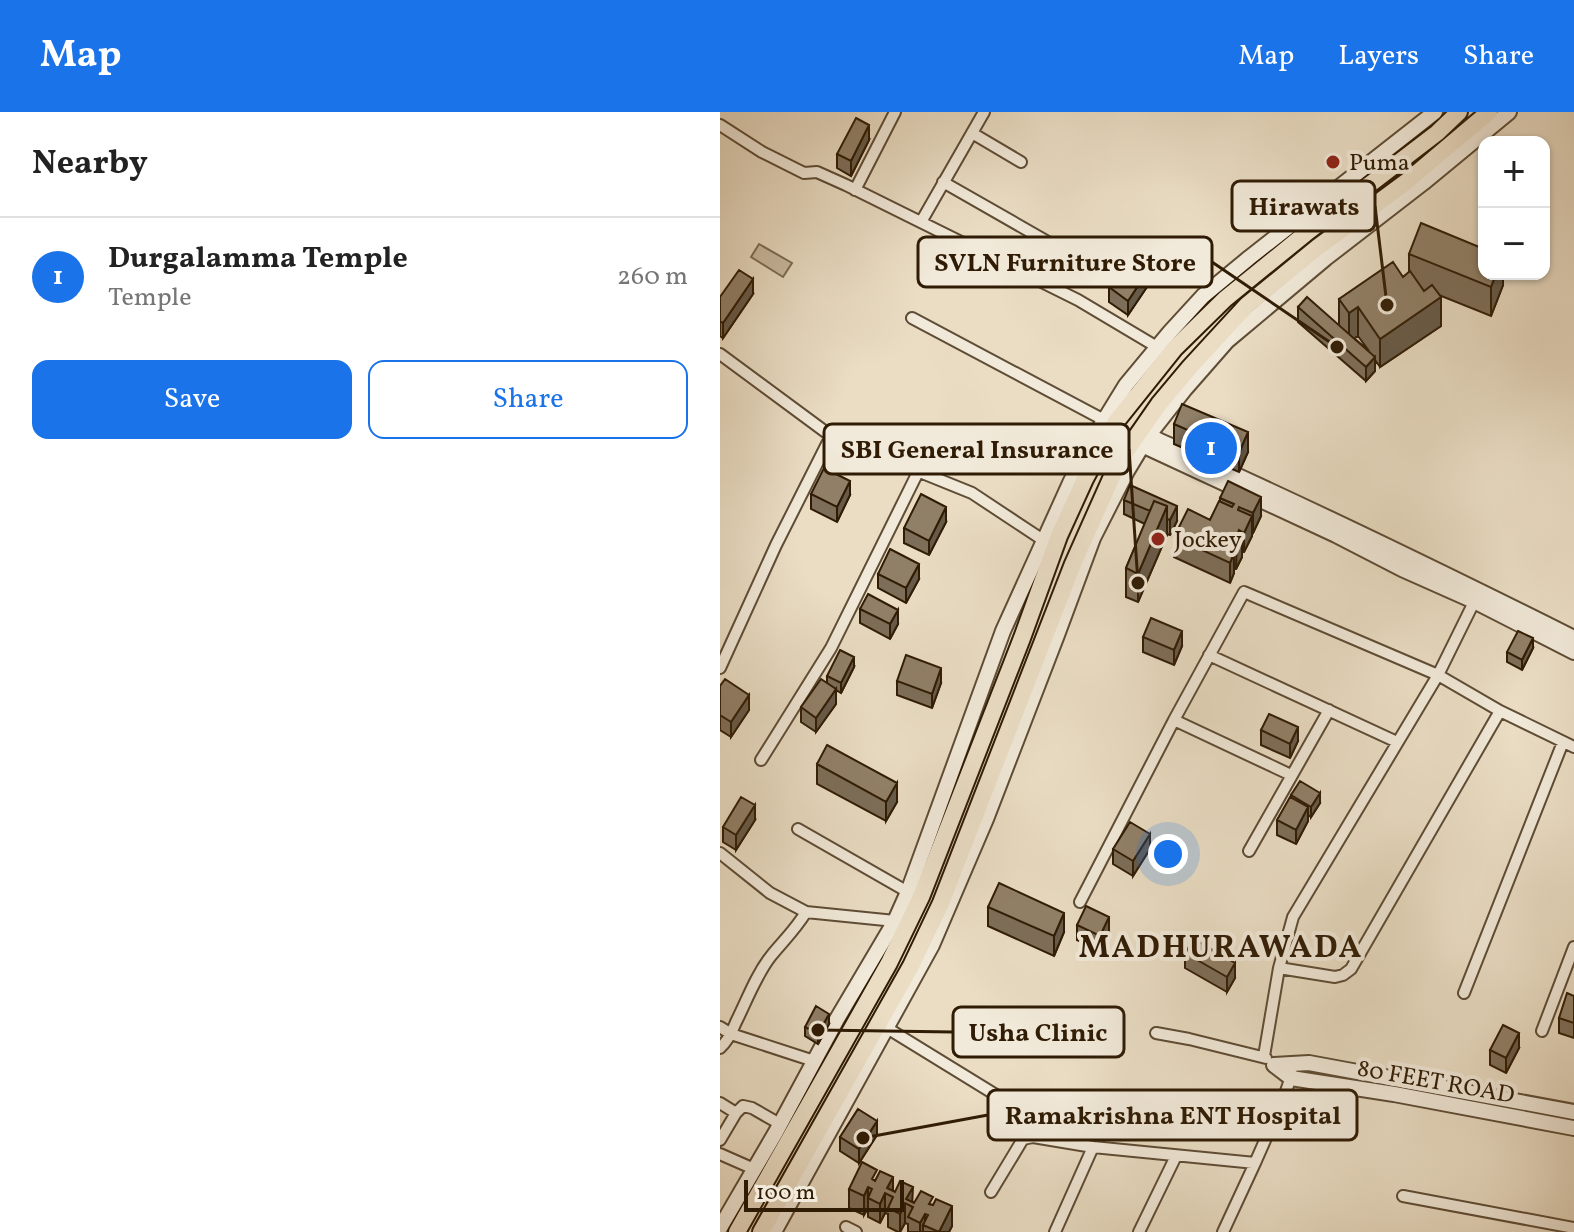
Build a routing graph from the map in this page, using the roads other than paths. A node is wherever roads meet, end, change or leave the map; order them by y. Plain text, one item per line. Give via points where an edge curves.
1 (895, 112) edge
2 (984, 112) edge
3 (1435, 112) edge
4 (1459, 112) edge
5 (1489, 112) edge
6 (1509, 112) edge
7 (720, 125) edge
8 (972, 133) junction
9 (1021, 162) dead end
10 (943, 182) junction
11 (855, 190) junction
12 (921, 222) junction
13 (1048, 242) dead end
14 (912, 318) dead end
15 (1157, 347) junction
16 (720, 354) edge
17 (1104, 420) junction
18 (831, 436) junction
19 (1141, 437) junction
20 (919, 470) junction
21 (1043, 540) junction
22 (1477, 596) junction
23 (1574, 638) edge
24 (1574, 652) edge
25 (1209, 655) junction
26 (720, 668) edge
27 (1438, 675) junction
28 (1329, 710) junction
29 (1500, 711) junction
30 (1174, 720) junction
31 (1397, 742) junction
32 (1563, 742) junction
33 (1574, 747) edge
34 (761, 760) dead end
35 (1291, 775) junction
36 (798, 829) dead end
37 (1249, 851) dead end
38 (720, 853) edge
39 (908, 892) junction
40 (1080, 902) dead end
41 (806, 912) junction
42 (895, 921) junction
43 (1574, 947) edge
44 (1279, 968) junction
45 (1464, 993) dead end
46 (720, 1027) edge
47 (887, 1028) junction
48 (1542, 1031) dead end
49 (1156, 1033) dead end
50 (731, 1034) junction
51 (720, 1048) edge
52 (1269, 1060) junction
53 (814, 1061) junction
54 (1292, 1071) junction
55 (720, 1103) edge
56 (1009, 1103) dead end
57 (1574, 1112) edge
58 (736, 1113) junction
59 (780, 1124) junction
60 (1574, 1128) edge
61 (720, 1140) edge
62 (1093, 1147) junction
63 (720, 1154) edge
64 (1176, 1156) junction
65 (1255, 1163) junction
66 (754, 1169) junction
67 (991, 1192) dead end
68 (1403, 1196) dead end
69 (725, 1208) edge
70 (720, 1228) edge
71 (1574, 1228) edge
72 (737, 1232) edge
73 (761, 1232) edge
74 (774, 1232) edge
75 (1055, 1232) edge
76 (1139, 1232) edge
77 (1223, 1232) edge

1 - 11 street
2 - 8 street
3 - 15 street via 1203,296
4 - 72 main road via 1225,299 1175,348 1115,423 1059,536 921,897
5 - 19 main road via 1247,305 1190,367
6 - 19 street via 1227,341
7 - 11 street via 804,173 817,172
8 - 9 street
8 - 10 street
10 - 12 street
10 - 13 street
11 - 12 street
12 - 15 street via 1078,300
14 - 17 street
15 - 17 street
16 - 18 street
17 - 21 street
18 - 20 street
18 - 26 street
19 - 22 street via 1351,527
19 - 47 street via 1093,538 932,945
19 - 73 main road via 1118,463 1073,564 941,903 911,966
20 - 21 street via 972,493
20 - 34 street via 831,648
21 - 39 street via 1003,631
22 - 23 street
22 - 24 street
22 - 27 street
25 - 27 street via 1244,592
25 - 28 street
25 - 30 street
27 - 29 street
27 - 31 street
28 - 31 street
28 - 35 street
29 - 32 street
29 - 44 street via 1351,969 1335,977
30 - 35 street
30 - 40 street
31 - 44 street via 1293,917
32 - 33 street
32 - 45 street
35 - 37 street
36 - 39 street
38 - 41 street via 770,893
39 - 42 street
41 - 42 street
41 - 50 street via 770,957
42 - 53 street
43 - 48 street
44 - 52 street
46 - 50 street
47 - 56 street
47 - 74 street
49 - 52 street
50 - 51 street
50 - 53 street
52 - 54 street
53 - 59 street
54 - 57 street via 1309,1063
54 - 60 street, 80 FEET ROAD
54 - 65 street
55 - 58 street
58 - 59 street via 747,1106
58 - 61 street
59 - 66 street
62 - 64 street
62 - 67 street via 1023,1139
62 - 75 street
63 - 66 street
64 - 65 street
64 - 76 street
65 - 77 street
66 - 69 street
68 - 71 street
69 - 70 street

